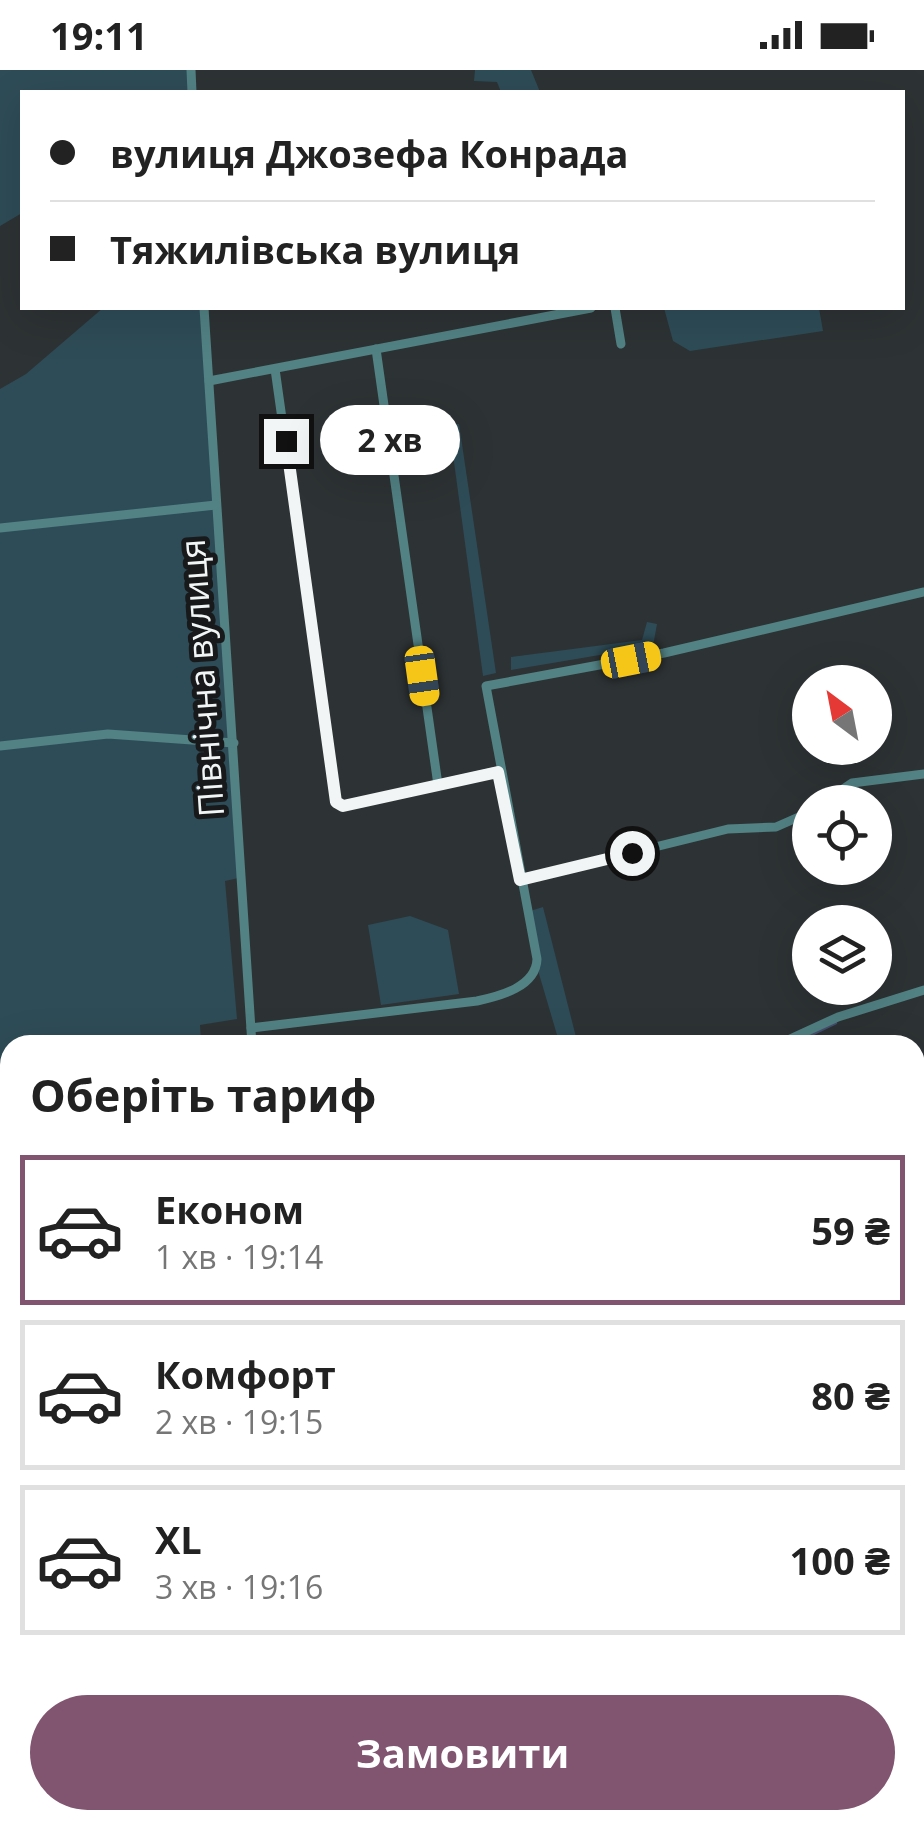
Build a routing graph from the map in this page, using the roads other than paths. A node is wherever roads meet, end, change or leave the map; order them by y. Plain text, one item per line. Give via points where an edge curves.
1 (204, 310) edge
2 (581, 310) edge
3 (615, 310) edge
4 (621, 344) dead end
5 (376, 349) junction
6 (275, 369) junction
7 (209, 382) junction
8 (216, 505) junction
9 (0, 528) edge
10 (924, 592) edge
11 (234, 743) junction
12 (0, 746) edge
13 (498, 772) junction
14 (924, 774) edge
15 (438, 785) junction
16 (849, 785) edge
17 (792, 820) edge
18 (520, 880) junction
19 (924, 990) edge
20 (251, 1028) junction
21 (251, 1035) edge
22 (799, 1035) edge

1 - 7 street, Північна вулиця
2 - 5 street
3 - 4 street
5 - 6 street
5 - 15 street
6 - 7 street
6 - 15 street via 336,802 343,806
7 - 8 street, Північна вулиця
8 - 9 street
8 - 11 street, Північна вулиця
10 - 13 street via 664,654 486,686
11 - 12 street via 108,734
11 - 20 street, Північна вулиця
13 - 15 street
13 - 18 street
14 - 16 street
17 - 18 street
18 - 20 street via 537,967 521,984 477,1001
19 - 22 street
20 - 21 street, Північна вулиця

